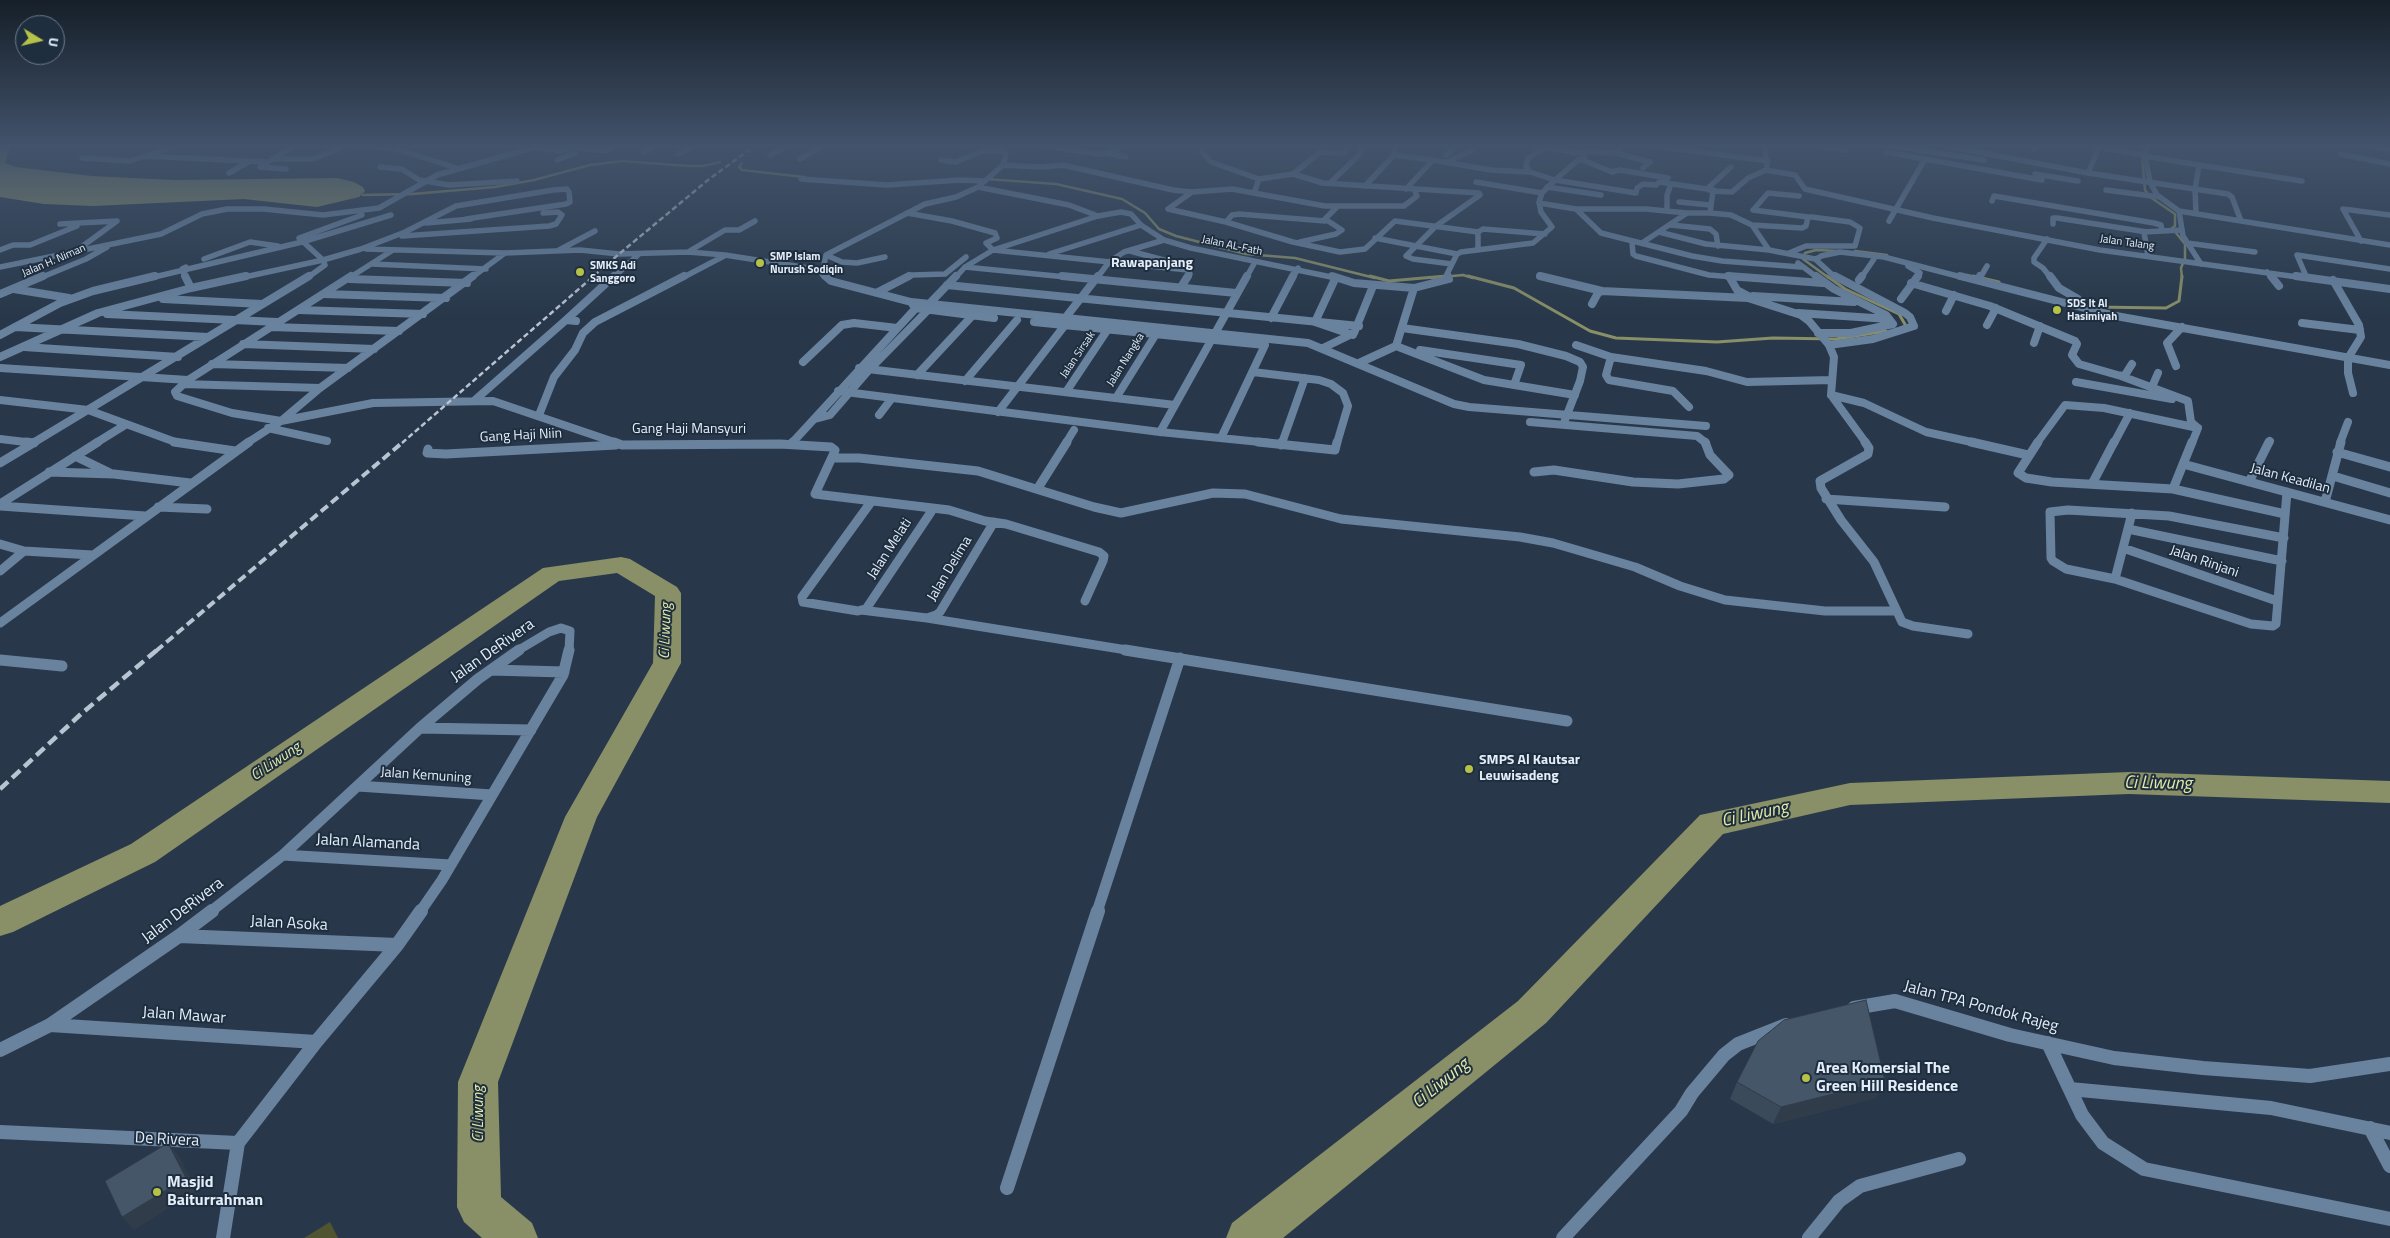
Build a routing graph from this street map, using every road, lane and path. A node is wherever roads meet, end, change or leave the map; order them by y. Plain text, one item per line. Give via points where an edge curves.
1 (387, 203) edge
2 (476, 203) edge
3 (568, 203) edge
4 (930, 203) edge
5 (1058, 203) edge
6 (1177, 203) edge
7 (1308, 203) edge
8 (1408, 203) edge
9 (1468, 203) edge
10 (1667, 203) edge
11 (1687, 203) edge
12 (1760, 203) edge
13 (1865, 203) edge
14 (1901, 203) edge
15 (2034, 203) edge
16 (2168, 203) edge
17 (2196, 203) edge
18 (2234, 203) edge
19 (1539, 204) joint
20 (1710, 205) joint
21 (1338, 206) junction
22 (379, 208) junction
23 (1576, 209) junction
24 (1667, 210) junction
25 (1897, 210) junction
26 (2179, 211) junction
27 (907, 213) junction
28 (1686, 213) junction
29 (1710, 213) junction
30 (2196, 214) junction
31 (391, 215) dead end
32 (2390, 215) edge
33 (1098, 216) junction
34 (2147, 216) dead end
35 (1808, 217) junction
36 (466, 219) junction
37 (755, 221) dead end
38 (1325, 221) junction
39 (1889, 221) dead end
40 (2241, 221) junction
41 (1226, 222) junction
42 (83, 223) junction
43 (2154, 223) junction
44 (60, 224) dead end
45 (420, 224) junction
46 (2053, 224) dead end
47 (1141, 225) junction
48 (1671, 225) junction
49 (1752, 225) junction
50 (1436, 226) junction
51 (2176, 230) junction
52 (595, 231) dead end
53 (2162, 231) junction
54 (1478, 232) junction
55 (1660, 232) junction
56 (2147, 232) junction
57 (1545, 234) junction
58 (394, 236) junction
59 (1375, 238) junction
60 (2048, 239) junction
61 (1164, 240) junction
62 (2361, 241) junction
63 (302, 242) junction
64 (1632, 242) junction
65 (115, 243) junction
66 (1297, 243) junction
67 (2188, 243) junction
68 (1642, 244) junction
69 (2390, 245) edge
70 (283, 246) junction
71 (1718, 246) junction
72 (1416, 247) junction
73 (361, 249) junction
74 (1478, 249) junction
75 (0, 250) edge
76 (78, 250) junction
77 (393, 250) junction
78 (559, 250) junction
79 (993, 250) junction
80 (1769, 250) junction
81 (1130, 251) junction
82 (688, 252) junction
83 (2256, 252) dead end
84 (505, 253) junction
85 (639, 254) junction
86 (1457, 254) junction
87 (1791, 254) junction
88 (725, 255) junction
89 (826, 255) junction
90 (1046, 255) junction
91 (885, 257) dead end
92 (966, 257) dead end
93 (1815, 257) junction
94 (2150, 257) junction
95 (1874, 259) junction
96 (323, 260) junction
97 (1109, 262) junction
98 (1255, 262) junction
99 (2199, 263) junction
100 (372, 264) junction
101 (1452, 264) junction
102 (1987, 266) dead end
103 (0, 267) edge
104 (965, 267) junction
105 (1801, 267) junction
106 (486, 268) junction
107 (1298, 268) junction
108 (182, 269) junction
109 (2390, 269) edge
110 (821, 270) junction
111 (1182, 270) junction
112 (2267, 272) junction
113 (1539, 276) dead end
114 (1729, 276) junction
115 (2306, 276) junction
116 (348, 279) junction
117 (1335, 279) junction
118 (1979, 279) junction
119 (1096, 280) junction
120 (1859, 280) dead end
121 (2333, 280) junction
122 (466, 283) junction
123 (1823, 283) junction
124 (1911, 283) junction
125 (947, 285) junction
126 (1373, 286) junction
127 (2279, 286) dead end
128 (191, 288) junction
129 (1181, 288) junction
130 (1414, 288) junction
131 (14, 289) junction
132 (2390, 289) edge
133 (1602, 291) junction
134 (878, 292) junction
135 (1236, 293) junction
136 (0, 294) edge
137 (324, 294) junction
138 (1954, 295) junction
139 (70, 298) junction
140 (152, 298) junction
141 (446, 298) junction
142 (1749, 298) junction
143 (1080, 299) junction
144 (1901, 299) dead end
145 (1860, 302) junction
146 (262, 304) junction
147 (1592, 304) dead end
148 (913, 305) junction
149 (2082, 305) junction
150 (929, 307) junction
151 (1996, 308) junction
152 (298, 310) junction
153 (1946, 311) dead end
154 (98, 313) junction
155 (1226, 313) junction
156 (1797, 313) junction
157 (422, 314) junction
158 (972, 316) junction
159 (1008, 316) junction
160 (1271, 318) junction
161 (1891, 319) junction
162 (236, 320) junction
163 (566, 320) junction
164 (1017, 320) junction
165 (576, 321) dead end
166 (1066, 321) junction
167 (278, 322) junction
168 (1315, 322) junction
169 (2302, 323) dead end
170 (1987, 325) dead end
171 (1359, 326) junction
172 (2040, 326) junction
173 (269, 327) junction
174 (2182, 327) junction
175 (14, 328) junction
176 (897, 328) junction
177 (1402, 328) junction
178 (62, 329) junction
179 (1108, 329) junction
180 (2360, 330) junction
181 (398, 331) junction
182 (1156, 334) junction
183 (0, 335) edge
184 (1353, 335) junction
185 (1819, 335) junction
186 (1213, 336) junction
187 (208, 337) junction
188 (2034, 343) dead end
189 (243, 344) junction
190 (1828, 344) junction
191 (1576, 345) dead end
192 (1396, 346) junction
193 (21, 347) junction
194 (1323, 348) junction
195 (374, 349) junction
196 (1410, 351) junction
197 (178, 356) junction
198 (1611, 356) junction
199 (0, 357) edge
200 (1471, 358) junction
201 (2348, 358) junction
202 (803, 362) dead end
203 (1359, 363) junction
204 (212, 364) junction
205 (2132, 364) dead end
206 (2390, 365) edge
207 (2176, 366) dead end
208 (0, 368) edge
209 (348, 368) junction
210 (859, 368) junction
211 (870, 370) junction
212 (1252, 372) junction
213 (2158, 373) dead end
214 (1465, 374) junction
215 (917, 375) junction
216 (2121, 376) junction
217 (142, 378) junction
218 (1305, 378) junction
219 (1831, 380) junction
220 (965, 381) junction
221 (185, 382) junction
222 (2076, 382) dead end
223 (1514, 385) junction
224 (1019, 387) junction
225 (2152, 387) junction
226 (320, 388) junction
227 (838, 391) junction
228 (849, 392) junction
229 (1066, 392) junction
230 (2353, 393) dead end
231 (1575, 395) junction
232 (1831, 395) junction
233 (892, 398) junction
234 (1116, 398) junction
235 (0, 400) edge
236 (475, 400) junction
237 (2188, 401) junction
238 (1175, 405) junction
239 (1689, 407) dead end
240 (88, 410) junction
241 (998, 412) junction
242 (2130, 413) junction
243 (539, 415) junction
244 (879, 415) dead end
245 (1566, 419) junction
246 (816, 420) junction
247 (281, 421) junction
248 (1530, 422) dead end
249 (2348, 424) dead end
250 (125, 425) junction
251 (1706, 426) dead end
252 (268, 428) junction
253 (2198, 428) junction
254 (1074, 430) dead end
255 (1160, 432) junction
256 (1221, 438) junction
257 (0, 439) edge
258 (327, 441) dead end
259 (2270, 441) dead end
260 (34, 443) junction
261 (791, 444) junction
262 (622, 445) junction
263 (1281, 445) junction
264 (428, 449) dead end
265 (235, 450) junction
266 (2337, 452) junction
267 (75, 456) junction
268 (2028, 456) junction
269 (832, 458) junction
270 (0, 463) edge
271 (2183, 464) junction
272 (2390, 468) edge
273 (49, 472) junction
274 (1534, 472) dead end
275 (114, 474) junction
276 (2333, 476) junction
277 (2248, 482) junction
278 (190, 484) junction
279 (2092, 484) junction
280 (1038, 488) junction
281 (2173, 489) junction
282 (2287, 492) junction
283 (2390, 493) edge
284 (1826, 498) junction
285 (871, 502) junction
286 (2325, 502) junction
287 (0, 505) edge
288 (158, 507) junction
289 (1945, 507) dead end
290 (207, 509) dead end
291 (929, 509) junction
292 (2132, 513) junction
293 (2285, 514) junction
294 (145, 516) junction
295 (2390, 520) edge
296 (994, 522) junction
297 (2128, 529) junction
298 (2284, 538) junction
299 (0, 544) edge
300 (2123, 548) junction
301 (24, 551) junction
302 (92, 555) junction
303 (2282, 561) junction
304 (0, 571) edge
305 (2115, 579) junction
306 (1085, 601) dead end
307 (2277, 601) junction
308 (866, 608) junction
309 (1896, 611) junction
310 (927, 618) junction
311 (0, 623) edge
312 (1968, 634) dead end
313 (1180, 658) junction
314 (0, 660) edge
315 (62, 666) dead end
316 (491, 670) junction
317 (564, 672) junction
318 (1567, 721) dead end
319 (420, 728) junction
320 (531, 730) junction
321 (358, 786) junction
322 (492, 795) junction
323 (283, 854) junction
324 (451, 865) junction
325 (179, 936) junction
326 (397, 945) junction
327 (1842, 1011) edge
328 (1800, 1021) edge
329 (50, 1024) junction
330 (316, 1042) junction
331 (2048, 1043) junction
332 (0, 1050) edge
333 (2390, 1064) edge
334 (2070, 1089) junction
335 (2370, 1128) junction
336 (0, 1132) edge
337 (2390, 1132) edge
338 (238, 1143) junction
339 (1959, 1159) dead end
340 (2390, 1166) edge
341 (1007, 1188) dead end
342 (2390, 1219) edge
343 (223, 1238) edge
344 (1563, 1238) edge
345 (1809, 1238) edge

1 - 22 street
2 - 45 street via 456,206
3 - 36 street
4 - 27 street
5 - 33 street
6 - 41 street via 1168,209
7 - 21 street
8 - 21 street via 1404,206
9 - 50 street
10 - 24 street
11 - 20 street
12 - 35 street via 1754,210
13 - 25 street, Jalan Talang
14 - 25 street
15 - 43 street
16 - 26 street
17 - 30 street
18 - 40 street
19 - 23 street
19 - 57 street via 1552,227
20 - 29 street
21 - 38 street
22 - 63 street via 301,236
22 - 65 street via 323,215 264,208 227,209 202,214 160,234
23 - 24 street
23 - 64 street via 1597,231
24 - 28 street
25 - 39 street
25 - 60 street, Jalan Talang
26 - 30 street
26 - 51 street
27 - 79 street via 995,233 997,238 986,244
27 - 89 street
28 - 29 street
28 - 48 street
29 - 49 street via 1731,215
30 - 40 street
31 - 63 street
32 - 62 street via 2343,209
33 - 47 street, Jalan AL-Fath via 1128,213
33 - 79 street, Jalan AL-Fath
34 - 43 street
35 - 49 street via 1806,226 1802,228
35 - 87 street via 1858,225 1857,243 1853,246 1801,247 1792,250
36 - 45 street
36 - 58 street via 553,212 562,215 556,224 549,226
37 - 82 street via 739,230 721,232
38 - 41 street via 1239,214 1232,215
38 - 66 street via 1342,230
40 - 62 street
41 - 66 street
42 - 44 street
42 - 75 street via 31,244
42 - 76 street via 118,222
43 - 53 street via 2160,224
45 - 58 street
46 - 56 street via 2053,218 2057,218
47 - 61 street, Jalan AL-Fath
47 - 90 street
48 - 55 street
48 - 71 street via 1710,229 1716,234
49 - 80 street
50 - 54 street
50 - 59 street via 1395,221
50 - 72 street
51 - 53 street
51 - 67 street
52 - 78 street
53 - 56 street
54 - 57 street via 1494,228
54 - 74 street
55 - 68 street
55 - 71 street
56 - 94 street via 2143,234
57 - 74 street via 1529,244
58 - 73 street
59 - 66 street via 1365,249 1340,252
59 - 72 street
60 - 94 street, Jalan Talang
60 - 149 street via 2034,262 2059,288
61 - 81 street
61 - 98 street, Jalan AL-Fath
62 - 69 street
63 - 70 street
63 - 96 street
64 - 68 street
64 - 114 street via 1636,256 1709,275
65 - 76 street
65 - 131 street, Jalan H. Niman via 86,259
67 - 83 street
67 - 99 street
68 - 105 street via 1707,260
70 - 108 street
70 - 108 street via 250,242
71 - 80 street
72 - 86 street
72 - 101 street via 1407,257
73 - 77 street
73 - 96 street
74 - 86 street
76 - 103 street
77 - 84 street
77 - 100 street
78 - 84 street
78 - 85 street
79 - 90 street
79 - 104 street, Jalan AL-Fath
80 - 87 street
81 - 97 street
81 - 111 street via 1179,264
82 - 85 street
82 - 88 street
84 - 106 street
85 - 163 street
86 - 101 street
87 - 93 street
87 - 105 street
88 - 110 street
88 - 243 street via 595,322 583,333 554,378
89 - 91 street via 842,262 857,263
89 - 110 street
90 - 97 street
92 - 134 street via 945,274 912,275
93 - 95 street via 1843,255
93 - 118 street via 1830,253 1872,254
93 - 190 street via 1839,280 1905,313 1914,326 1873,339
94 - 99 street, Jalan Talang
95 - 120 street
95 - 124 street via 1914,268 1920,273
96 - 128 street
96 - 146 street via 323,268
97 - 111 street
97 - 119 street
98 - 107 street, Jalan AL-Fath
98 - 135 street
99 - 112 street, Jalan Talang
100 - 106 street
100 - 116 street
101 - 130 street, Jalan AL-Fath via 1448,276
102 - 118 street
104 - 119 street
104 - 125 street, Jalan AL-Fath
105 - 123 street
106 - 122 street
107 - 117 street, Jalan AL-Fath
107 - 160 street
108 - 128 street
108 - 139 street
109 - 115 street via 2297,255
110 - 134 street via 831,281
111 - 129 street via 1188,270 1190,274
112 - 115 street, Jalan Talang
112 - 127 street
113 - 133 street
114 - 123 street
114 - 142 street via 1737,290
115 - 121 street, Jalan Talang
116 - 122 street
116 - 137 street
117 - 126 street, Jalan AL-Fath
117 - 168 street
118 - 149 street
119 - 129 street
119 - 143 street
121 - 132 street, Jalan Talang
121 - 180 street
122 - 141 street
123 - 145 street
124 - 138 street
124 - 144 street
125 - 143 street
125 - 150 street, Jalan AL-Fath
126 - 130 street, Jalan AL-Fath
126 - 171 street
128 - 140 street
129 - 135 street
130 - 177 street
131 - 136 street, Jalan H. Niman
131 - 139 street
133 - 142 street
133 - 147 street
134 - 148 street
135 - 155 street
137 - 141 street
137 - 152 street
138 - 151 street
138 - 153 street
139 - 175 street
140 - 146 street
140 - 154 street
141 - 157 street
142 - 145 street
142 - 156 street
143 - 155 street
143 - 166 street
145 - 161 street
146 - 162 street
148 - 150 street
148 - 176 street
149 - 174 street via 2130,319
150 - 158 street
150 - 159 street
150 - 211 street, Jalan AL-Fath
151 - 170 street
151 - 172 street
152 - 157 street
152 - 167 street
154 - 162 street
154 - 178 street
155 - 160 street
155 - 186 street
156 - 161 street
156 - 185 street via 1809,321
157 - 181 street
158 - 159 street
158 - 215 street
159 - 164 street
159 - 166 street
160 - 168 street
161 - 185 street via 1893,324 1889,327
162 - 167 street
162 - 187 street
163 - 165 street
163 - 236 street
164 - 166 street
164 - 220 street
166 - 179 street
166 - 186 street
166 - 224 street
167 - 173 street
168 - 171 street
168 - 184 street
169 - 180 street
171 - 184 street
172 - 188 street
172 - 216 street via 2074,341 2077,344 2072,355 2079,364
173 - 181 street
173 - 189 street
174 - 201 street
174 - 207 street via 2167,344
175 - 178 street
175 - 183 street
176 - 202 street via 854,323 842,326
176 - 210 street
177 - 192 street
177 - 231 street via 1518,344 1574,359 1583,367
178 - 187 street
178 - 193 street
179 - 182 street
179 - 229 street, Jalan Sirsak
180 - 201 street via 2361,336
181 - 195 street
182 - 186 street
182 - 234 street, Jalan Nangka
184 - 194 street
185 - 190 street
186 - 194 street via 1308,343
186 - 212 street via 1265,345
186 - 238 street
187 - 197 street
189 - 195 street
189 - 204 street
190 - 219 street via 1834,357
191 - 198 street
192 - 196 street
192 - 203 street
193 - 197 street
193 - 199 street
194 - 203 street
195 - 209 street
196 - 200 street
196 - 214 street
197 - 217 street
198 - 219 street via 1758,383
198 - 239 street via 1606,375 1609,380 1673,391
200 - 214 street
200 - 223 street via 1521,365
201 - 206 street
201 - 230 street
203 - 245 street via 1461,406
204 - 209 street
204 - 221 street
205 - 216 street
208 - 217 street
209 - 226 street
210 - 211 street
210 - 227 street
211 - 215 street
211 - 228 street, Jalan AL-Fath
212 - 218 street
212 - 256 street
213 - 225 street
214 - 223 street
215 - 220 street
216 - 225 street
217 - 221 street
217 - 240 street
218 - 263 street
218 - 263 street via 1331,384 1347,399 1348,406 1335,450
219 - 232 street
220 - 224 street
221 - 226 street
221 - 247 street via 175,392 176,396 232,413
222 - 237 street
223 - 231 street
224 - 229 street
224 - 241 street
225 - 237 street
226 - 247 street
227 - 228 street
227 - 246 street
228 - 233 street
228 - 246 street, Jalan AL-Fath via 830,415
229 - 234 street
231 - 245 street
232 - 268 street via 1864,403 1926,432
232 - 284 street via 1869,448 1868,454 1820,480
233 - 241 street
233 - 244 street
234 - 238 street
235 - 240 street
236 - 243 street, Gang Haji Mansyuri via 503,403
236 - 247 street, Gang Haji Mansyuri via 372,403
237 - 253 street via 2191,422
238 - 255 street
240 - 250 street
240 - 260 street
241 - 255 street
242 - 253 street
242 - 268 street via 2065,405
242 - 279 street
243 - 262 street, Gang Haji Mansyuri
245 - 248 street
245 - 251 street
245 - 274 street via 1697,436 1702,438 1710,455 1729,475 1724,479 1678,484 1633,482 1554,470
246 - 261 street
247 - 252 street
249 - 266 street
250 - 265 street via 176,443
250 - 267 street
252 - 258 street
252 - 265 street
253 - 271 street
254 - 280 street
255 - 256 street
256 - 263 street
257 - 260 street
259 - 277 street
260 - 270 street
261 - 262 street, Gang Haji Mansyuri
261 - 269 street, Gang Haji Mansyuri via 831,447 835,450
262 - 264 street, Gang Haji Niin via 446,454 427,453
265 - 278 street
266 - 272 street
266 - 276 street
267 - 273 street
267 - 275 street
268 - 279 street via 2018,471 2021,476
269 - 280 street via 978,472
269 - 285 street via 815,490 816,494
271 - 277 street, Jalan Keadilan
271 - 281 street
273 - 275 street
273 - 287 street
275 - 278 street
276 - 283 street
276 - 286 street
277 - 282 street, Jalan Keadilan
278 - 288 street
279 - 281 street
280 - 309 street via 1120,513 1213,494 1245,494 1341,519 1553,543 1635,567 1725,600 1825,611
281 - 293 street
282 - 286 street, Jalan Keadilan
282 - 293 street
284 - 289 street
284 - 309 street via 1874,562
285 - 291 street
285 - 308 street, Jalan Delima via 801,600
286 - 295 street, Jalan Keadilan
287 - 294 street
288 - 290 street
288 - 294 street
291 - 296 street via 949,510
291 - 308 street, Jalan Melati
292 - 297 street
292 - 298 street via 2191,519
292 - 305 street via 2057,509 2050,512 2053,561 2066,569
293 - 298 street
294 - 302 street
296 - 306 street via 1104,556
296 - 310 street, Jalan Delima via 940,612
297 - 300 street
297 - 303 street
298 - 303 street
299 - 301 street
300 - 305 street
300 - 307 street, Jalan Rinjani
301 - 302 street
301 - 304 street
302 - 311 street
303 - 307 street
305 - 307 street via 2261,626 2276,624
308 - 310 street, Jalan Delima
309 - 312 street via 1904,624
310 - 313 street
313 - 318 street
313 - 341 street
314 - 315 street
316 - 317 street
316 - 317 street, Jalan DeRivera via 527,644 561,628 570,631 571,642
316 - 319 street, Jalan DeRivera
317 - 320 street, Jalan DeRivera
319 - 320 street
319 - 321 street, Jalan DeRivera
320 - 322 street, Jalan DeRivera
321 - 322 street, Jalan Kemuning
321 - 323 street, Jalan DeRivera
322 - 324 street, Jalan DeRivera
323 - 324 street, Jalan Alamanda
323 - 325 street, Jalan DeRivera
324 - 326 street, Jalan DeRivera
325 - 326 street, Jalan Asoka
325 - 329 street, Jalan DeRivera
326 - 330 street, Jalan DeRivera
327 - 331 street, Jalan TPA Pondok Rajeg via 1895,1001 2010,1036
328 - 344 street via 1767,1031 1738,1044 1724,1055 1681,1111
329 - 330 street, Jalan Mawar
329 - 332 street, Jalan DeRivera
330 - 338 street, Jalan DeRivera
331 - 333 street, Jalan TPA Pondok Rajeg via 2114,1058 2269,1075 2327,1075
331 - 334 street
334 - 335 street via 2271,1108
334 - 342 street via 2082,1115 2103,1143 2144,1169
335 - 337 street
335 - 340 street
336 - 338 street, De Rivera
338 - 343 street
339 - 345 street via 1860,1186 1840,1201

